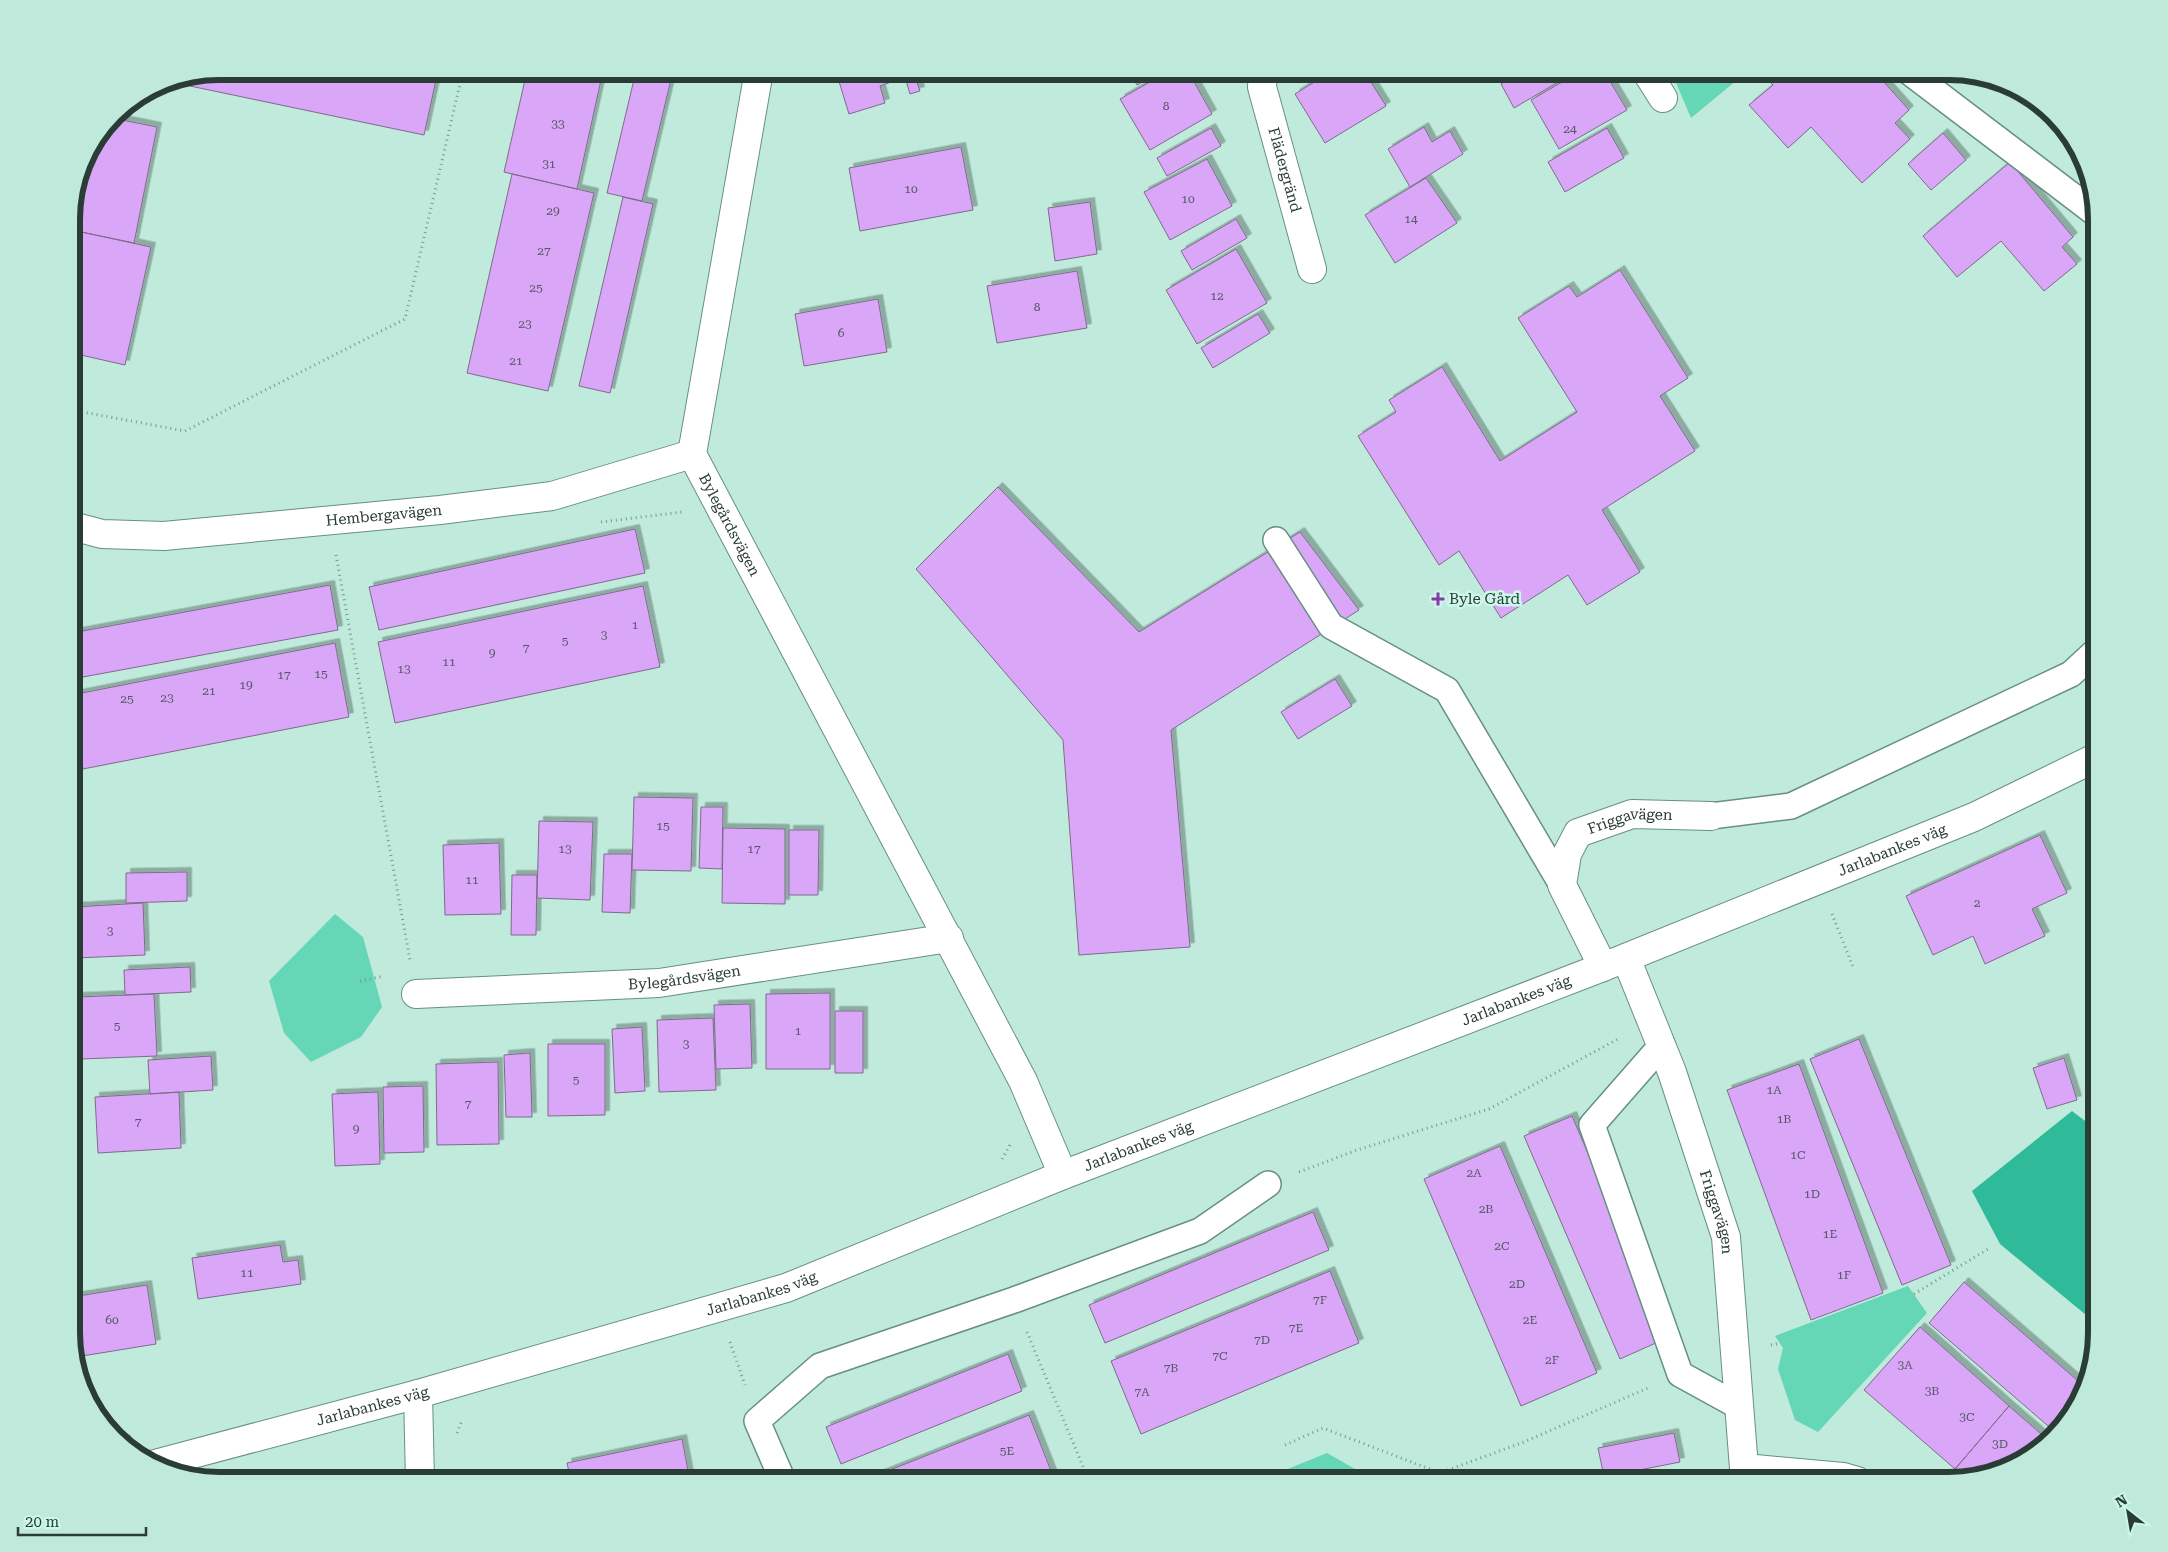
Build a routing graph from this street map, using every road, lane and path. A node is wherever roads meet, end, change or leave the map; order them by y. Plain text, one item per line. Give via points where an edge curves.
1 (461, 80) edge
2 (757, 80) edge
3 (1262, 80) edge
4 (1652, 80) edge
5 (1920, 80) edge
6 (1663, 98) dead end
7 (2087, 207) edge
8 (1312, 269) dead end
9 (80, 412) edge
10 (692, 454) junction
11 (687, 511) dead end
12 (592, 523) dead end
13 (80, 528) edge
14 (1276, 540) dead end
15 (346, 553) dead end
16 (336, 554) junction
17 (328, 555) dead end
18 (2088, 658) edge
19 (2088, 761) edge
20 (1711, 816) joint
21 (1562, 885) junction
22 (1832, 912) dead end
23 (949, 938) junction
24 (1614, 963) junction
25 (1853, 966) dead end
26 (425, 994) joint
27 (1657, 1033) junction
28 (1014, 1138) dead end
29 (999, 1164) dead end
30 (1062, 1175) junction
31 (1268, 1184) joint
32 (1988, 1249) dead end
33 (1914, 1294) dead end
34 (1014, 1300) junction
35 (728, 1336) dead end
36 (1680, 1374) junction
37 (418, 1394) junction
38 (1740, 1407) junction
39 (758, 1421) junction
40 (1285, 1445) dead end
41 (165, 1461) edge
42 (420, 1472) edge
43 (779, 1472) edge
44 (1086, 1472) edge
45 (1437, 1472) edge
46 (1443, 1472) edge
47 (1745, 1472) edge

1 - 9 path via 405,319 184,431
2 - 10 street
3 - 8 street, Flädergränd
4 - 6 street
5 - 7 lane
10 - 13 street, Hembergavägen via 552,496 440,510 164,536 102,534
10 - 23 street, Bylegårdsvägen
11 - 12 path
14 - 21 lane via 1331,626 1447,690
15 - 16 path
16 - 17 path
16 - 26 path via 412,970
18 - 20 lane via 2071,674 1790,806
19 - 24 street, Jarlabankes väg via 1974,817
20 - 21 street, Friggavägen via 1632,814 1578,832 1567,854
21 - 24 street, Friggavägen
22 - 25 path
23 - 26 street, Bylegårdsvägen via 659,982
23 - 30 street, Bylegårdsvägen via 1022,1081
24 - 27 street, Friggavägen
24 - 30 street, Jarlabankes väg
27 - 31 path via 1488,1109 1357,1150
27 - 36 lane via 1592,1125
27 - 38 street, Friggavägen via 1726,1237
28 - 29 path
30 - 37 street, Jarlabankes väg via 786,1288
31 - 34 lane via 1200,1231
32 - 33 path
34 - 39 lane via 820,1366
34 - 44 path
35 - 39 path
36 - 38 lane
36 - 46 path via 1524,1442
37 - 41 street, Jarlabankes väg
37 - 42 street
38 - 47 street, Friggavägen
39 - 43 lane
40 - 45 path via 1323,1428

